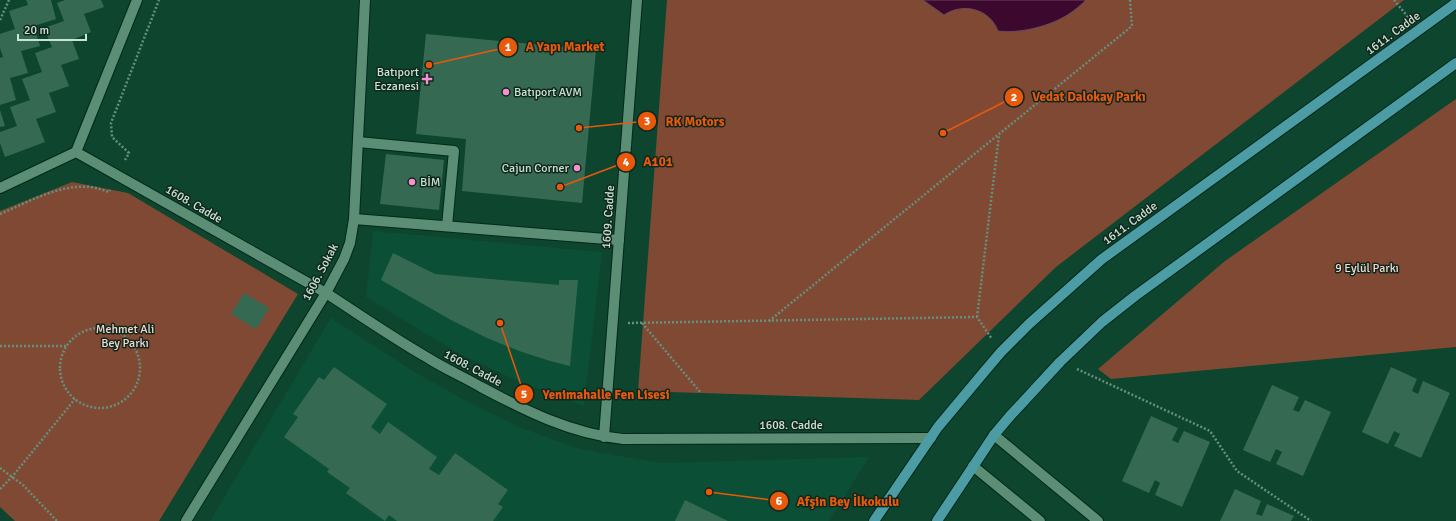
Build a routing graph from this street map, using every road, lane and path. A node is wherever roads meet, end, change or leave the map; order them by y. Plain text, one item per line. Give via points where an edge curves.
1 (9, 0) edge
2 (137, 0) edge
3 (365, 0) edge
4 (637, 0) edge
5 (1130, 0) edge
6 (1394, 0) edge
7 (1456, 3) edge
8 (0, 20) edge
9 (1418, 30) junction
10 (1456, 63) edge
11 (999, 134) junction
12 (358, 142) junction
13 (76, 152) junction
14 (0, 188) edge
15 (354, 219) junction
16 (447, 226) junction
17 (619, 240) junction
18 (326, 293) junction
19 (977, 317) junction
20 (769, 321) junction
21 (642, 323) junction
22 (613, 324) junction
23 (0, 346) edge
24 (67, 346) junction
25 (1001, 352) junction
26 (1060, 362) junction
27 (701, 393) dead end
28 (75, 399) junction
29 (994, 435) junction
30 (604, 437) junction
31 (931, 438) junction
32 (973, 466) junction
33 (0, 468) edge
34 (12, 477) junction
35 (0, 490) edge
36 (57, 521) edge
37 (186, 521) edge
38 (874, 521) edge
39 (937, 521) edge
40 (1040, 521) edge
41 (1098, 521) edge
42 (1311, 521) edge

1 - 8 path
2 - 13 street
3 - 12 street, 1606. Sokak
4 - 17 street, 1609. Cadde
5 - 11 path via 1132,26
6 - 9 path
7 - 9 main road, 1611. Cadde
9 - 25 main road, 1611. Cadde via 1102,259 1061,294
10 - 26 main road via 1135,296 1102,322
11 - 19 path
11 - 20 path
12 - 15 street, 1606. Sokak
12 - 16 street via 454,151
13 - 14 street
13 - 18 street, 1608. Cadde
15 - 16 street
15 - 18 street, 1606. Sokak via 350,244
16 - 17 street
17 - 22 street, 1609. Cadde
18 - 30 street, 1608. Cadde via 428,358 519,407
18 - 37 street, 1606. Sokak
19 - 20 path
19 - 25 path
20 - 21 path
21 - 22 path
21 - 27 path
22 - 30 street, 1609. Cadde
23 - 24 path
24 - 28 path via 60,368 62,380
24 - 28 path via 76,336 89,330 102,328 116,331 127,338 136,349 140,362 140,376 135,388 126,399 114,406 87,406
25 - 31 main road, 1611. Cadde
26 - 29 main road
26 - 42 path via 1210,431 1238,471
28 - 34 path
29 - 32 main road
29 - 41 street
30 - 31 street, 1608. Cadde
31 - 38 main road, 1611. Cadde
32 - 39 main road
32 - 40 street
33 - 34 path
34 - 35 path
34 - 36 path

